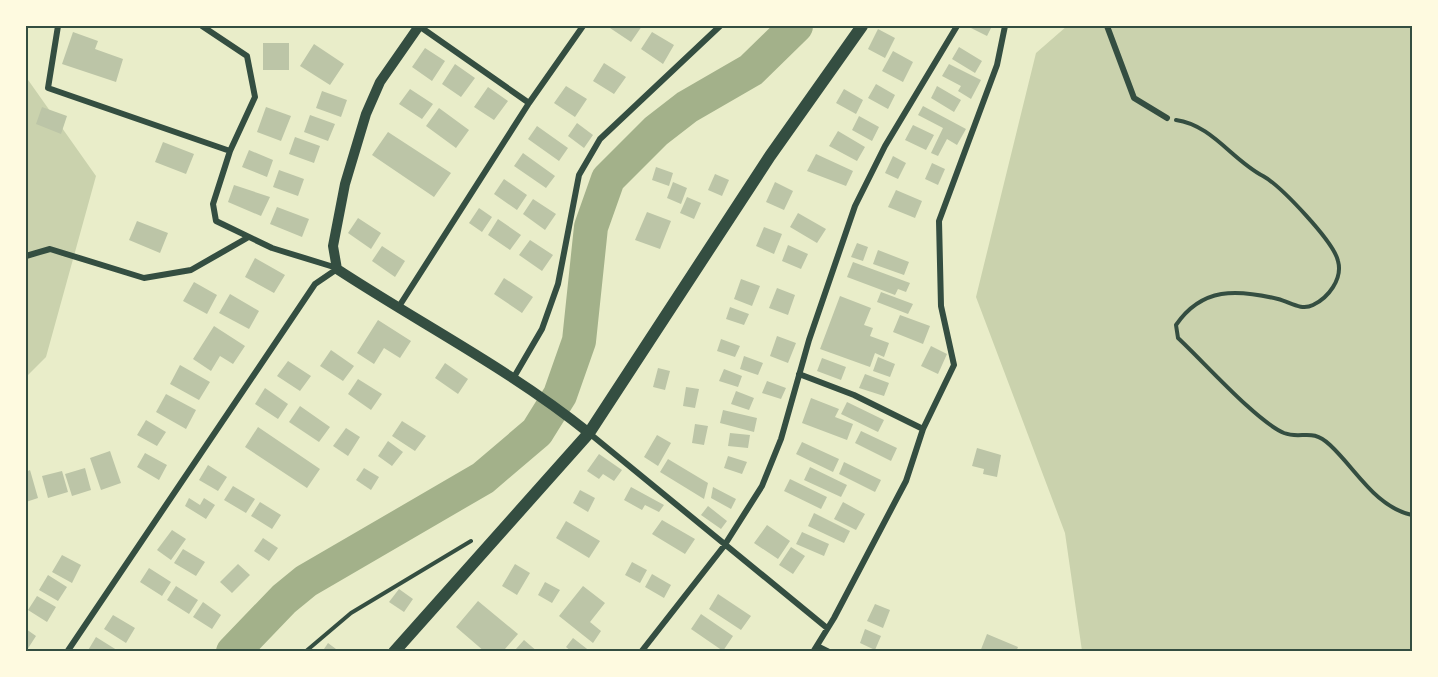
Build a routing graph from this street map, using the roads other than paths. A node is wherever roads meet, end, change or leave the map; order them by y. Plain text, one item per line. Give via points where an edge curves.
1 (58, 26) edge
2 (202, 26) edge
3 (419, 26) edge
4 (583, 26) edge
5 (720, 26) edge
6 (862, 26) edge
7 (957, 26) edge
8 (1005, 26) edge
9 (1107, 26) edge
10 (529, 103) junction
11 (1167, 118) road end
12 (230, 152) junction
13 (247, 238) junction
14 (26, 256) edge
15 (337, 269) junction
16 (398, 309) junction
17 (799, 374) junction
18 (514, 377) junction
19 (923, 429) junction
20 (589, 433) junction
21 (724, 546) junction
22 (827, 628) junction
23 (815, 649) edge
24 (67, 651) edge
25 (394, 651) edge
26 (641, 651) edge
27 (829, 651) edge

1 - 12 street via 48,88
2 - 12 street via 247,56 255,97
3 - 10 street
3 - 15 street via 380,82 366,114 333,246
4 - 10 street
5 - 18 street via 600,139 579,175 558,284 542,330
6 - 20 main road via 770,156
7 - 17 street via 885,146 855,206
8 - 19 street via 997,65 939,221 941,306 954,365
9 - 11 street via 1134,98
10 - 16 street
12 - 13 street via 213,204 216,221
13 - 14 street via 191,270 144,278 50,249
13 - 15 street
15 - 16 street
15 - 24 street via 315,284
16 - 18 street
17 - 19 street via 854,395
17 - 21 street via 781,439 762,486
18 - 20 street
19 - 22 street via 906,481
20 - 21 street
20 - 25 main road
21 - 22 street
21 - 26 street
22 - 23 street
23 - 27 street

